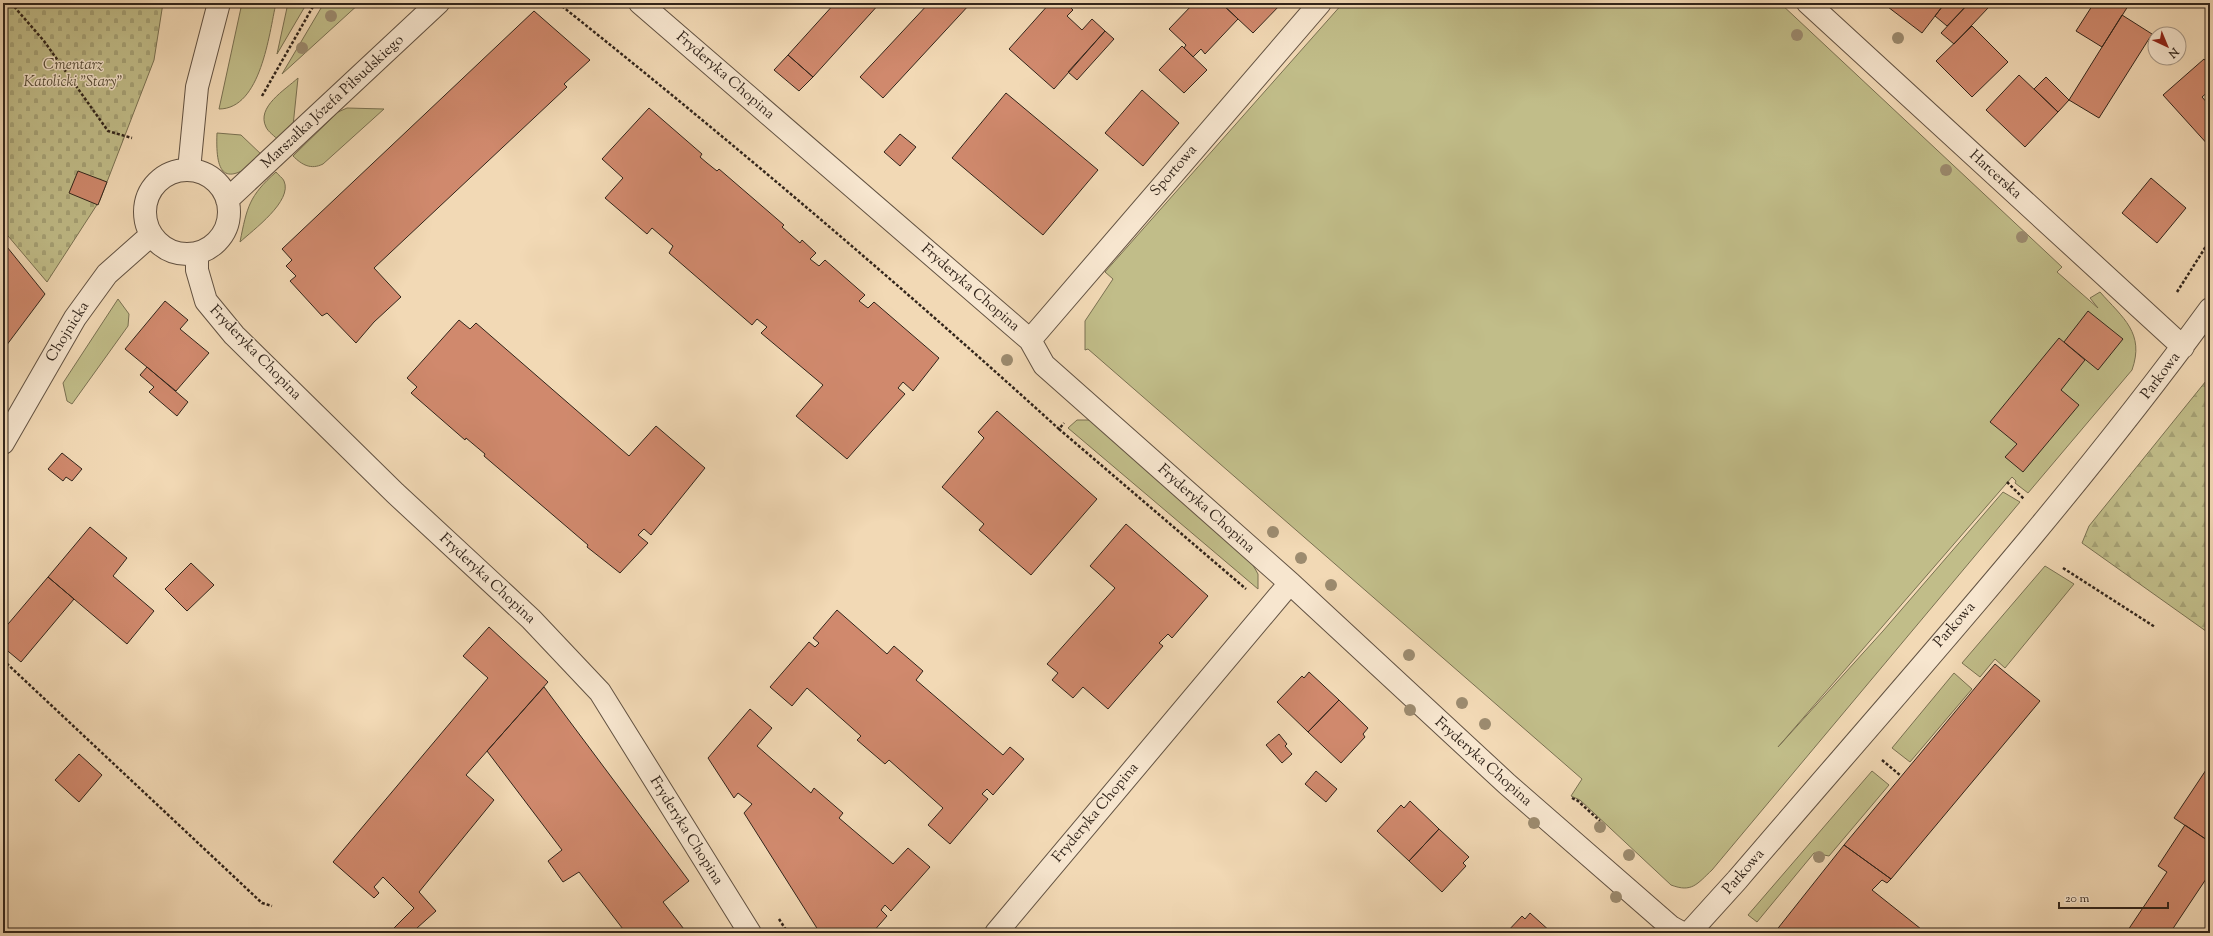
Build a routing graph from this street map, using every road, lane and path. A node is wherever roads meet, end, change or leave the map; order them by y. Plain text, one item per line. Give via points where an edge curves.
1 (12, 3) edge
2 (219, 3) edge
3 (315, 3) edge
4 (438, 3) edge
5 (558, 3) edge
6 (640, 3) edge
7 (1320, 3) edge
8 (1808, 3) edge
9 (262, 96) dead end
10 (132, 138) dead end
11 (189, 170) junction
12 (228, 200) junction
13 (151, 235) junction
14 (2210, 240) edge
15 (196, 254) junction
16 (2177, 292) dead end
17 (2210, 310) edge
18 (1030, 340) junction
19 (2183, 347) junction
20 (1063, 425) dead end
21 (1060, 429) junction
22 (3, 443) edge
23 (2007, 482) dead end
24 (2023, 498) dead end
25 (2063, 568) dead end
26 (1290, 583) junction
27 (1244, 587) dead end
28 (2155, 627) dead end
29 (3, 660) edge
30 (1877, 756) dead end
31 (1901, 776) dead end
32 (272, 906) dead end
33 (750, 933) edge
34 (996, 933) edge
35 (1682, 933) edge
36 (1689, 933) edge

1 - 10 path via 44,40 108,131
2 - 11 street via 197,87
3 - 9 path
4 - 12 street, Marszałka Józefa Piłsudskiego
5 - 21 path via 758,166 917,301
6 - 18 street, Fryderyka Chopina
7 - 18 street, Sportowa
8 - 19 street, Harcerska
11 - 12 street via 213,179
11 - 13 street via 164,177 151,191 145,210 146,223
12 - 15 street via 227,227 220,239
13 - 15 street via 171,251
13 - 22 street, Chojnicka via 106,274 75,318
14 - 16 path
15 - 33 street, Fryderyka Chopina via 197,270 206,301 234,335 395,493 531,619 600,692
17 - 19 street, Parkowa
18 - 26 street, Fryderyka Chopina via 1044,366
19 - 36 street, Parkowa via 2046,519
20 - 21 path
21 - 27 path
23 - 24 path
25 - 28 path
26 - 34 street, Fryderyka Chopina
26 - 35 street, Fryderyka Chopina via 1513,790 1671,927
29 - 32 path via 262,903
30 - 31 path

